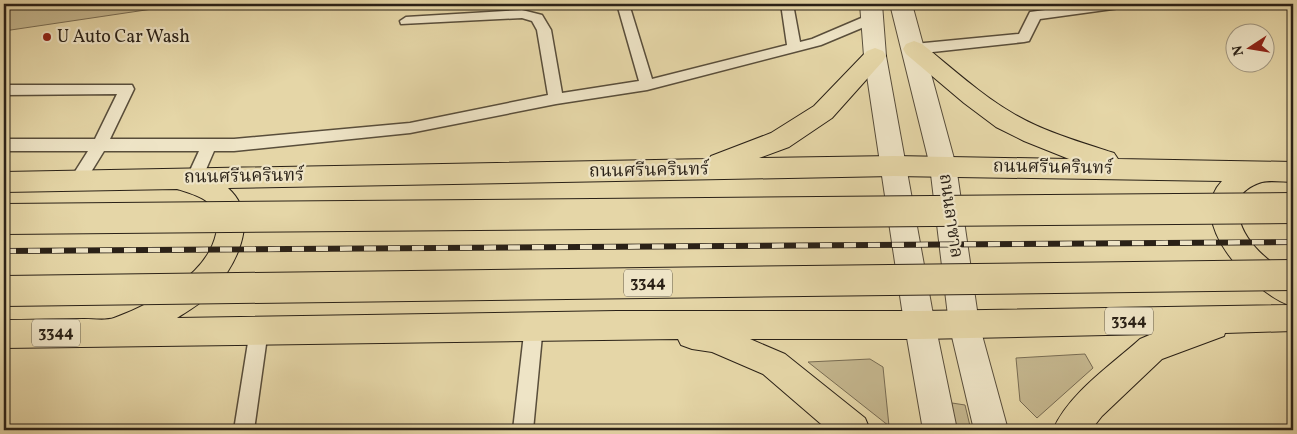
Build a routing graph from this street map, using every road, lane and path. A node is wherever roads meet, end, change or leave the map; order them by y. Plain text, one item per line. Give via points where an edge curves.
1 (623, 4) edge
2 (787, 4) edge
3 (901, 4) edge
4 (1120, 4) edge
5 (1032, 9) edge
6 (871, 12) edge
7 (406, 21) dead end
8 (794, 48) junction
9 (914, 49) junction
10 (875, 56) junction
11 (647, 85) junction
12 (4, 90) edge
13 (556, 99) junction
14 (100, 144) junction
15 (209, 144) junction
16 (4, 145) edge
17 (894, 166) junction
18 (943, 166) junction
19 (703, 170) junction
20 (1146, 170) junction
21 (1293, 172) edge
22 (1257, 173) junction
23 (183, 178) junction
24 (77, 181) junction
25 (4, 182) edge
26 (1293, 208) edge
27 (4, 219) edge
28 (1293, 275) edge
29 (4, 291) edge
30 (1293, 293) edge
31 (1293, 318) edge
32 (1233, 319) junction
33 (964, 324) junction
34 (617, 325) junction
35 (920, 325) junction
36 (534, 326) junction
37 (259, 330) junction
38 (109, 332) junction
39 (4, 334) edge
40 (244, 430) edge
41 (523, 430) edge
42 (853, 430) edge
43 (940, 430) edge
44 (991, 430) edge
45 (1070, 430) edge

1 - 11 lane
2 - 8 lane
3 - 9 street, ถนนลาซาล
4 - 5 lane
5 - 9 lane via 1024,38
6 - 8 lane via 816,42
6 - 10 street
7 - 13 lane via 522,14 537,18 544,30
8 - 11 lane
9 - 18 street, ถนนลาซาล
9 - 20 main road via 994,113 1037,136 1076,152
10 - 17 street
10 - 19 main road via 824,112 780,140
11 - 13 lane
12 - 14 lane via 127,89
13 - 15 lane via 410,128 234,145
14 - 15 lane
14 - 16 lane
14 - 24 lane
15 - 23 lane
17 - 18 main road, ถนนศรีนครินทร์
17 - 19 main road, ถนนศรีนครินทร์
17 - 35 street
18 - 20 main road, ถนนศรีนครินทร์
18 - 33 street, ถนนลาซาล
19 - 23 main road, ถนนศรีนครินทร์
20 - 22 main road, ถนนศรีนครินทร์
21 - 22 main road, ถนนศรีนครินทร์
22 - 30 main road via 1237,182 1225,195 1224,216 1234,240 1255,266
23 - 24 main road, ถนนศรีนครินทร์
23 - 38 main road via 213,191 226,204 231,222 229,243 217,265 197,287 142,321
24 - 25 main road, ถนนศรีนครินทร์
26 - 27 main road, bridge
28 - 29 main road, 3344, bridge
31 - 32 main road, 3344
32 - 33 main road, 3344
32 - 45 main road via 1150,349 1090,405
33 - 35 main road, 3344
33 - 44 street, ถนนลาซาล
34 - 35 main road, 3344
34 - 36 main road, 3344
34 - 42 main road via 714,338 774,364
35 - 43 street
36 - 37 main road, 3344
36 - 41 lane
37 - 38 main road, 3344
37 - 40 lane
38 - 39 main road, 3344

